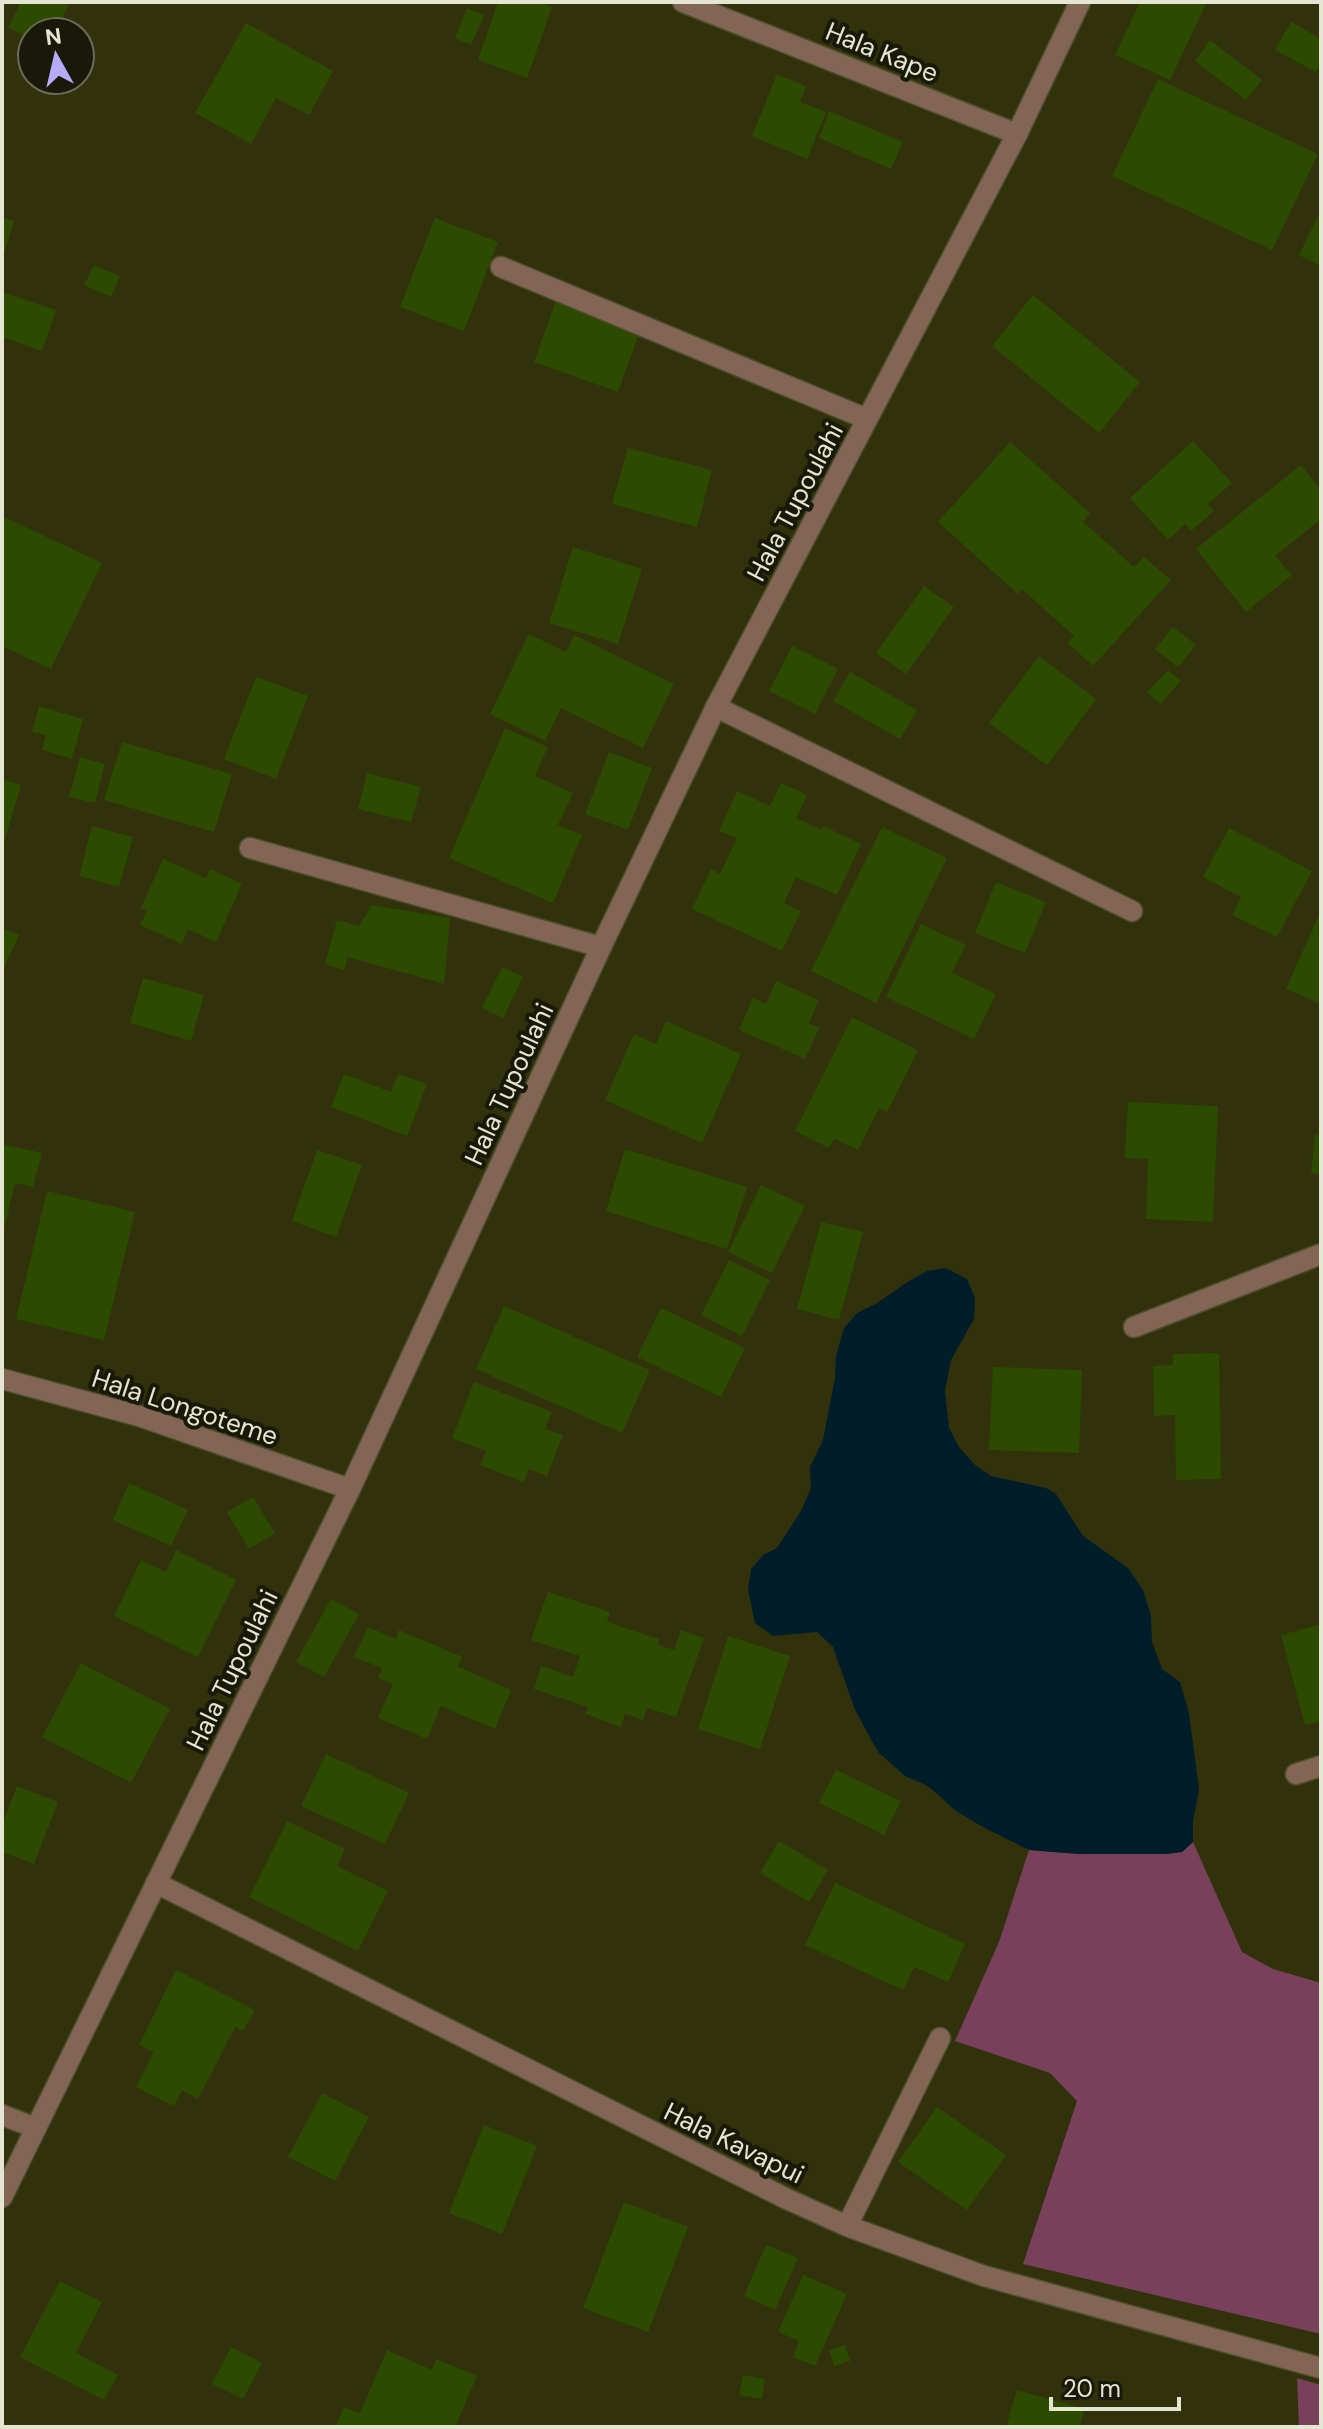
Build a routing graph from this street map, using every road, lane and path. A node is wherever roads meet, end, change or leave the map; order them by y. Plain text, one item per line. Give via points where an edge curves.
1 (683, 2) edge
2 (1080, 2) edge
3 (1017, 134) junction
4 (501, 267) dead end
5 (867, 419) junction
6 (716, 707) junction
7 (250, 848) dead end
8 (1132, 911) dead end
9 (601, 947) junction
10 (1321, 1254) edge
11 (1134, 1327) dead end
12 (2, 1379) edge
13 (350, 1489) junction
14 (1321, 1766) edge
15 (1296, 1774) dead end
16 (156, 1883) junction
17 (940, 2038) dead end
18 (2, 2115) edge
19 (36, 2128) junction
20 (2, 2197) edge
21 (847, 2226) junction
22 (1321, 2368) edge

1 - 3 street, Hala Kape
2 - 3 street, Hala Tupoulahi
3 - 5 street, Hala Tupoulahi
4 - 5 street
5 - 6 street, Hala Tupoulahi
6 - 8 street
6 - 9 street, Hala Tupoulahi
7 - 9 street
9 - 13 street, Hala Tupoulahi
10 - 11 street
12 - 13 street, Hala Longoteme via 139,1416
13 - 16 street, Hala Tupoulahi
14 - 15 street
16 - 19 street, Hala Tupoulahi
16 - 21 street, Hala Kavapui
17 - 21 street
18 - 19 street
19 - 20 street, Hala Tupoulahi
21 - 22 street, Hala Kavapui via 984,2276

